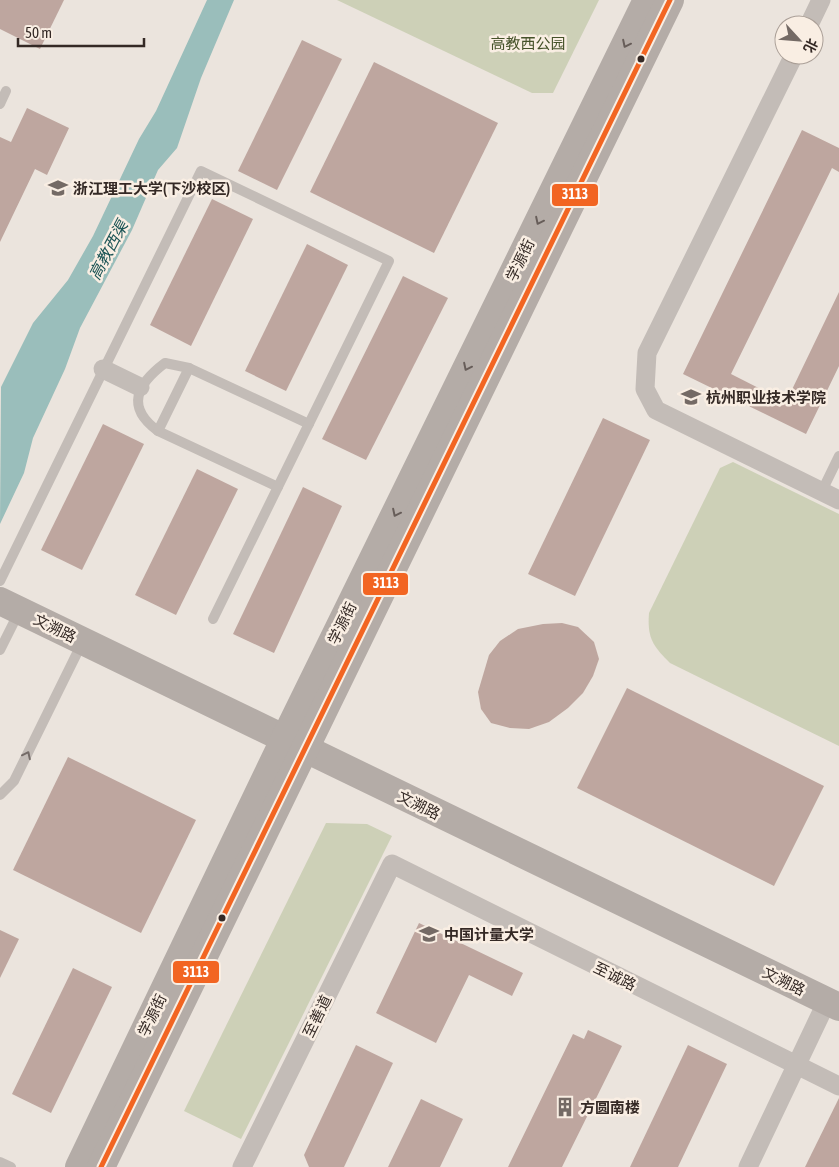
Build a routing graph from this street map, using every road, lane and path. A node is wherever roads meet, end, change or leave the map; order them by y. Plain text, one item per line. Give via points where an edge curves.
1 (647, 0) edge
2 (670, 0) edge
3 (821, 0) edge
4 (814, 15) edge
5 (789, 65) edge
6 (6, 91) dead end
7 (0, 104) edge
8 (189, 368) junction
9 (103, 369) junction
10 (140, 387) junction
11 (309, 424) junction
12 (158, 431) junction
13 (839, 456) edge
14 (278, 487) junction
15 (822, 491) junction
16 (839, 500) edge
17 (0, 581) edge
18 (10, 606) edge
19 (213, 619) dead end
20 (83, 642) junction
21 (0, 650) edge
22 (295, 745) junction
23 (0, 795) edge
24 (392, 864) joint
25 (833, 1004) edge
26 (796, 1065) junction
27 (839, 1086) edge
28 (0, 1162) edge
29 (11, 1167) edge
30 (79, 1167) edge
31 (101, 1167) edge
32 (242, 1167) edge
33 (748, 1167) edge

1 -> 22 main road, 学源街
2 - 22 main road, 学源街
3 - 4 street
5 - 15 street via 648,353 645,390 656,410
6 - 7 lane
8 - 10 lane via 165,363
8 - 11 lane
8 - 12 lane
9 - 10 street
9 - 11 lane via 201,171 388,261
9 - 17 lane
10 - 12 lane via 137,407 144,421
11 - 14 lane
12 - 14 lane
13 - 15 lane
14 - 19 lane
15 - 16 street
18 - 20 main road, 文溯路
18 - 21 lane
20 - 22 main road, 文溯路
23 -> 20 lane via 14,782
22 - 25 main road, 文溯路
22 - 30 main road, 学源街
22 - 31 main road, 学源街
24 - 26 street, 至诚路
24 - 32 street, 至善道
25 - 26 street
26 - 27 street, 至诚路
26 - 33 street
28 - 29 lane

